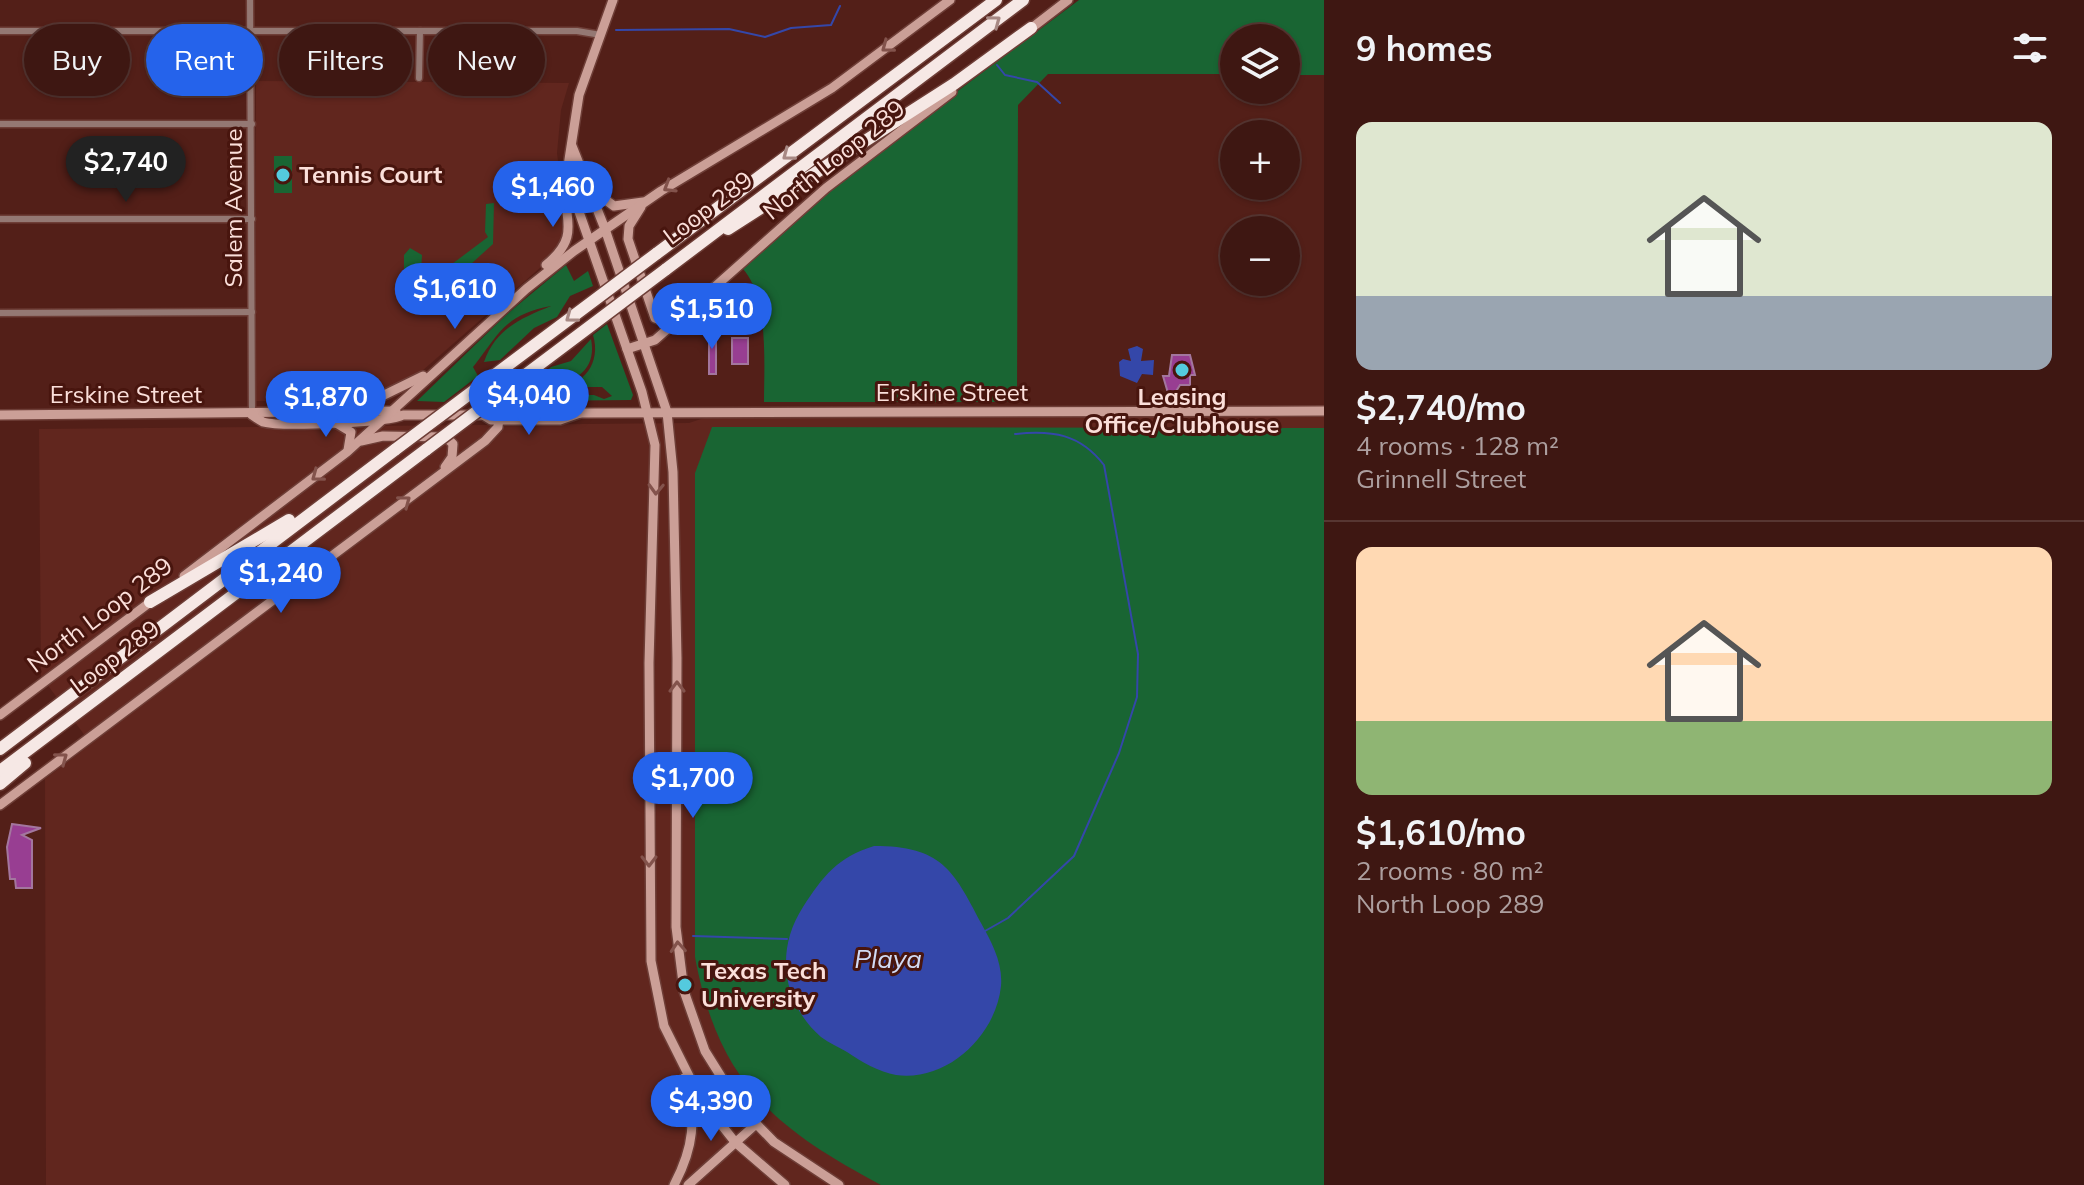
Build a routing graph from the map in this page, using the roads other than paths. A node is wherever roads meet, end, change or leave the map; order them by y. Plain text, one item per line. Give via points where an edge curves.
1 (250, 0) edge
2 (613, 0) edge
3 (950, 0) edge
4 (983, 0) edge
5 (996, 0) edge
6 (1023, 0) edge
7 (1068, 0) edge
8 (252, 24) edge
9 (1031, 28) junction
10 (0, 31) edge
11 (146, 31) edge
12 (263, 31) edge
13 (420, 31) junction
14 (601, 35) junction
15 (419, 78) dead end
16 (252, 96) edge
17 (850, 108) junction
18 (0, 124) edge
19 (252, 124) junction
20 (572, 146) junction
21 (568, 166) junction
22 (588, 186) junction
23 (646, 201) junction
24 (0, 219) edge
25 (252, 219) junction
26 (605, 229) junction
27 (589, 240) junction
28 (665, 270) junction
29 (526, 289) junction
30 (252, 312) junction
31 (0, 313) edge
32 (678, 320) junction
33 (644, 344) junction
34 (627, 349) junction
35 (443, 364) junction
36 (393, 410) junction
37 (302, 411) junction
38 (1324, 411) edge
39 (487, 412) junction
40 (648, 412) junction
41 (667, 412) junction
42 (580, 413) junction
43 (0, 415) edge
44 (252, 415) junction
45 (403, 415) junction
46 (499, 420) junction
47 (382, 421) junction
48 (332, 422) junction
49 (359, 442) junction
50 (347, 452) junction
51 (435, 479) junction
52 (330, 496) junction
53 (150, 602) junction
54 (126, 676) junction
55 (0, 715) edge
56 (0, 749) edge
57 (0, 771) edge
58 (0, 784) edge
59 (0, 805) edge
60 (678, 1060) junction
61 (755, 1125) junction
62 (735, 1142) junction
63 (674, 1185) edge
64 (688, 1185) edge
65 (785, 1185) edge
66 (839, 1185) edge

1 - 8 street, Salem Avenue
2 - 14 main road
3 -> 23 main road, North Loop 289 via 832,88
4 - 17 highway
5 - 17 highway, Loop 289
28 -> 6 highway, Loop 289
7 - 9 main road, North Loop 289
9 - 28 highway via 954,84
9 - 32 main road, North Loop 289 via 826,188
10 - 11 street
12 - 13 street
13 - 14 street
13 - 15 street
14 - 20 main road via 579,95
16 - 19 street, Salem Avenue
17 -> 52 highway, Loop 289, bridge
18 - 19 street
19 - 25 street, Salem Avenue
20 - 21 main road
20 - 22 main road
21 - 27 main road
21 - 29 main road via 568,242
22 - 23 main road via 614,206
22 - 26 main road
23 - 26 main road, North Loop 289
23 - 32 main road via 629,226 628,239 655,318
24 - 25 street
25 - 30 street, Salem Avenue
26 - 27 main road, North Loop 289
26 - 33 main road
27 - 29 main road, North Loop 289
27 - 34 main road
28 - 54 highway, Loop 289, bridge
29 - 35 main road, North Loop 289
30 - 31 street
30 - 44 street, Salem Avenue
32 - 33 main road, North Loop 289
33 - 34 main road, North Loop 289
33 - 41 main road
34 - 40 main road
35 - 36 main road, North Loop 289
35 - 37 main road via 378,398
36 - 37 main road, Erskine Street
36 - 45 main road, Erskine Street
36 - 47 main road, North Loop 289
37 - 44 main road, Erskine Street
38 - 41 main road, Erskine Street
39 - 42 main road, Erskine Street
39 - 45 main road, Erskine Street
39 - 46 main road, Erskine Street
40 - 41 main road, Erskine Street
40 - 42 main road, Erskine Street
40 -> 60 main road via 656,473 649,663 649,926 656,994
61 -> 41 main road via 705,1051 692,1021 679,962 674,487
42 - 46 main road, Erskine Street via 560,420
43 - 44 main road, Erskine Street
44 - 48 main road, Erskine Street via 264,422
45 - 47 main road, Erskine Street
46 - 51 main road via 485,441
47 - 48 main road, Erskine Street
47 - 49 main road, North Loop 289
48 - 50 main road via 351,432
49 - 50 main road, North Loop 289
49 - 51 main road via 383,436 446,437 453,444 452,457
50 -> 53 main road, North Loop 289
59 -> 51 main road
52 - 53 highway
52 - 56 highway, Loop 289
53 - 55 main road, North Loop 289
54 - 57 highway, Loop 289
54 - 58 highway via 114,695
60 - 62 main road
60 - 63 main road via 694,1128 689,1155
61 - 62 main road
61 - 66 main road
62 - 64 main road
62 - 65 main road

